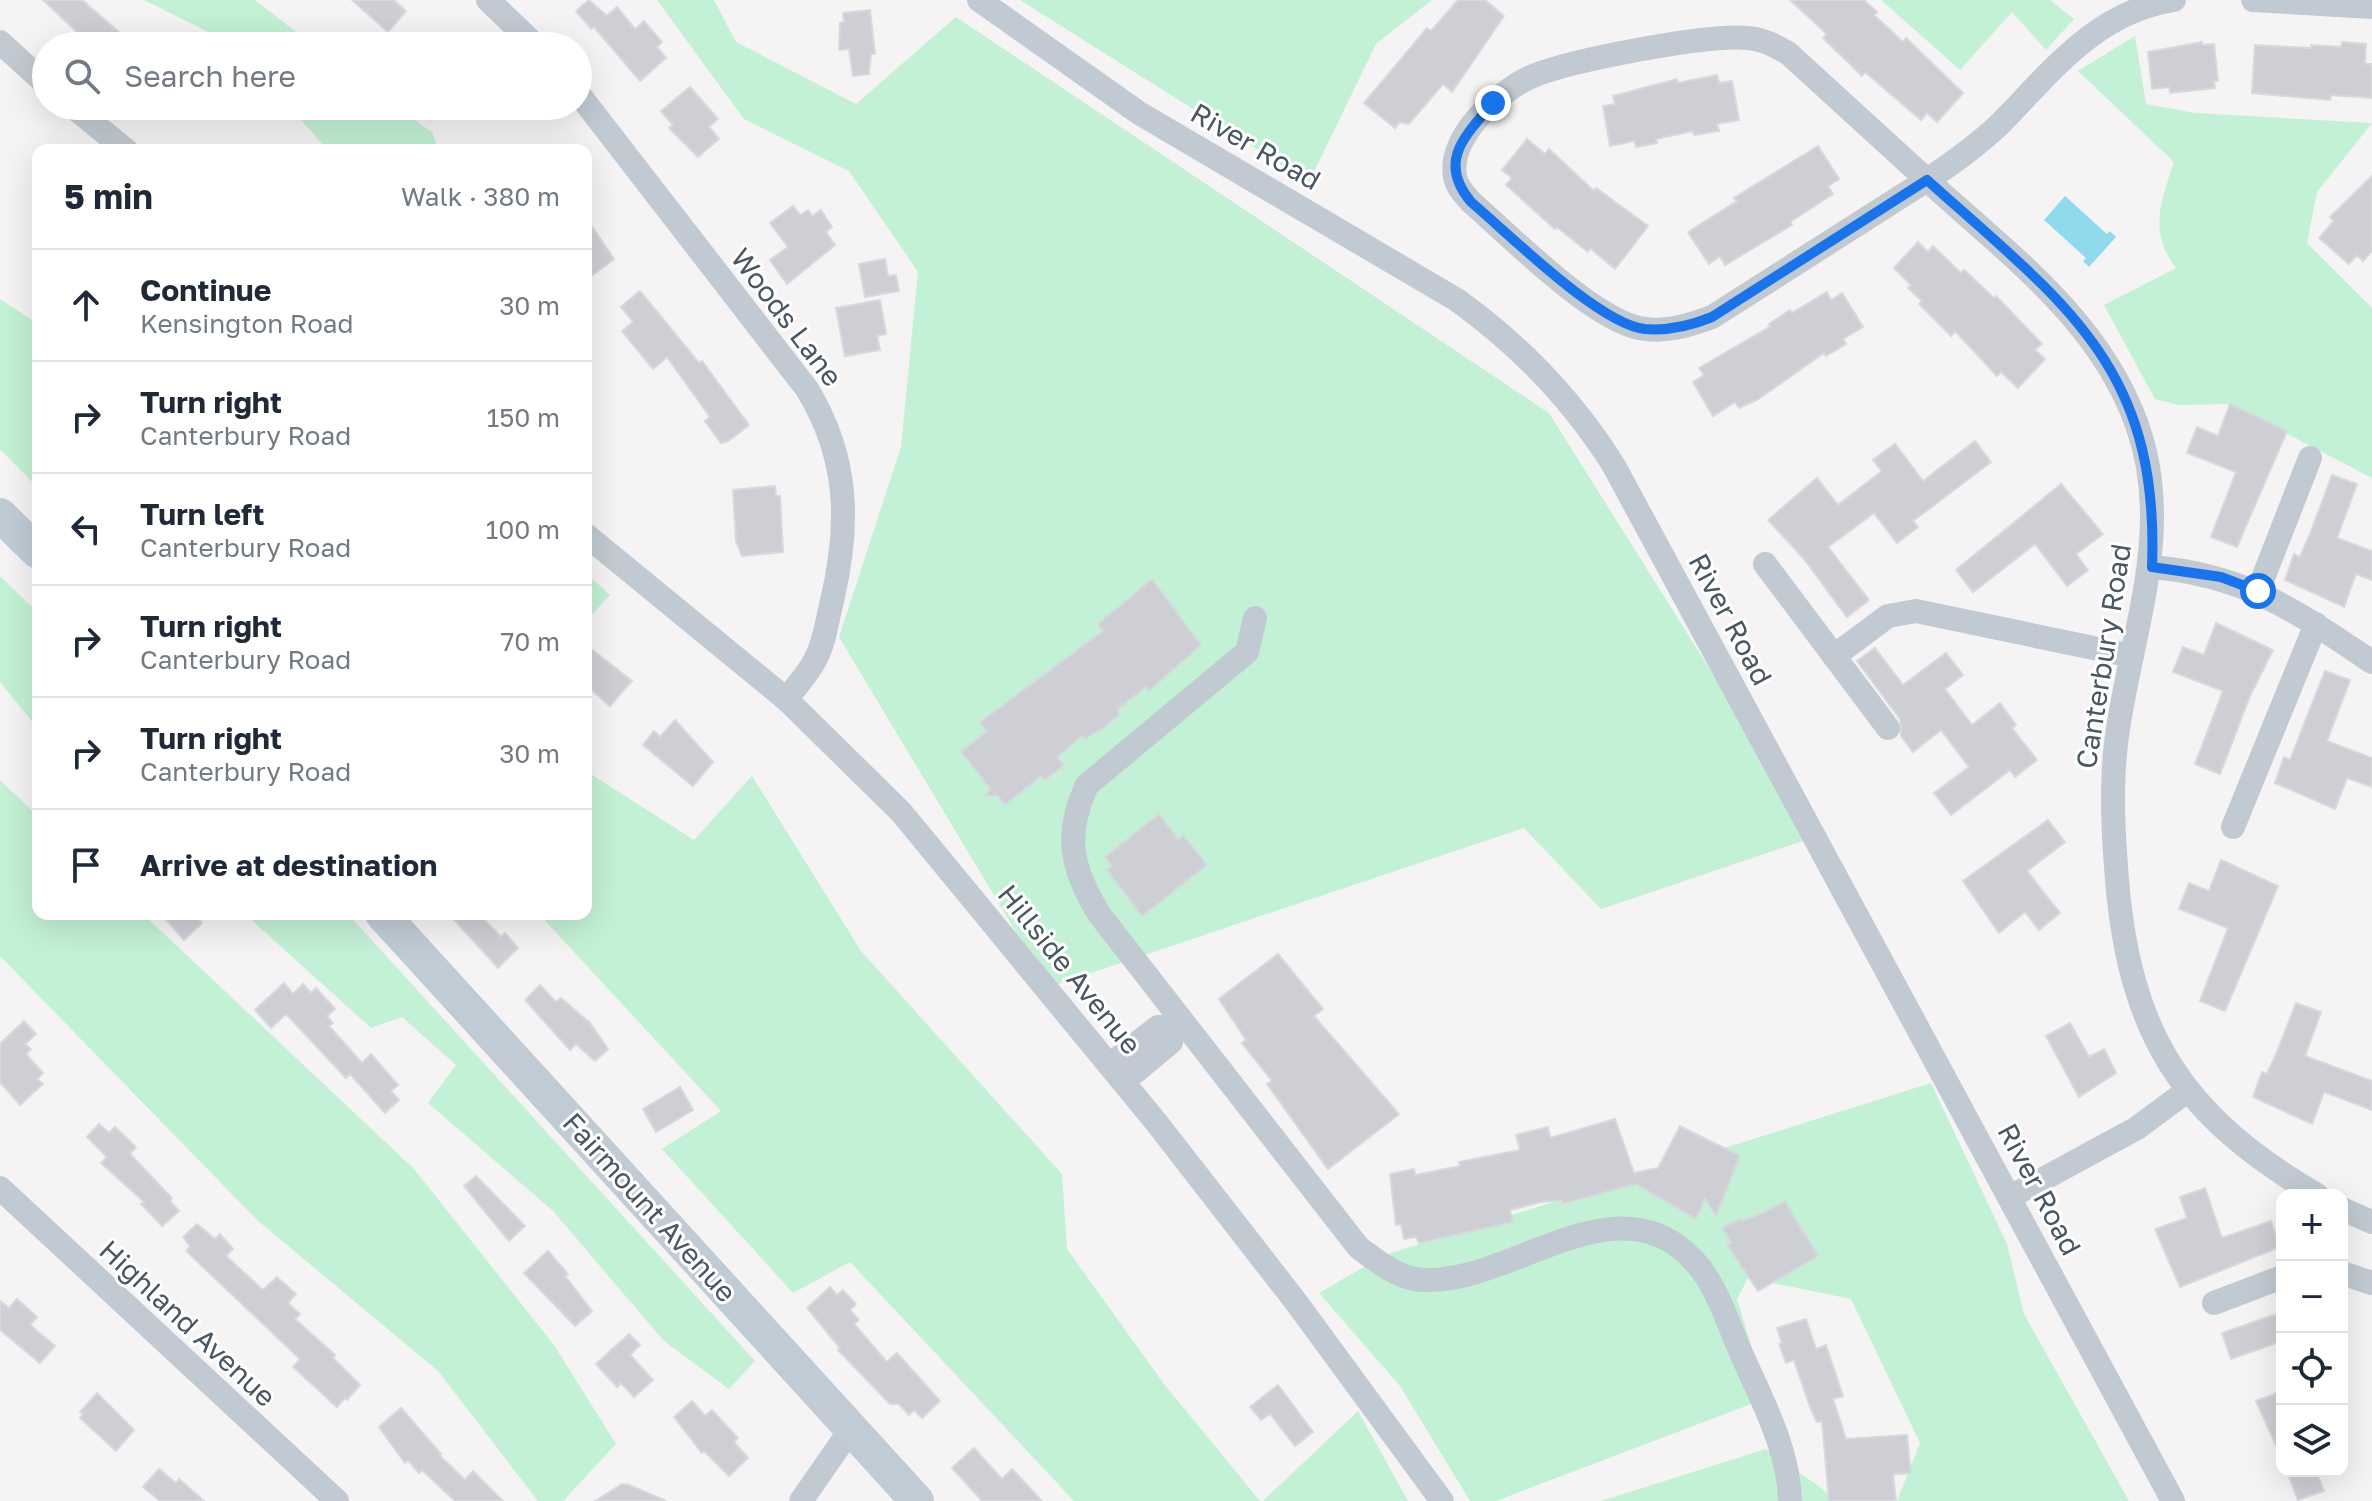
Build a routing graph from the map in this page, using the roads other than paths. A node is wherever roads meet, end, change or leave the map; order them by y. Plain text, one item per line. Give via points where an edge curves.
1 (488, 0) edge
2 (979, 0) edge
3 (2174, 0) edge
4 (2253, 0) edge
5 (2372, 7) edge
6 (521, 32) edge
7 (0, 42) edge
8 (32, 71) edge
9 (592, 111) edge
10 (89, 120) edge
11 (119, 144) edge
12 (1927, 180) junction
13 (2310, 458) dead end
14 (0, 515) edge
15 (592, 540) edge
16 (32, 546) edge
17 (1765, 564) dead end
18 (2152, 567) junction
19 (2258, 591) junction
20 (1255, 618) dead end
21 (2316, 624) junction
22 (1834, 656) junction
23 (2132, 656) junction
24 (2372, 662) edge
25 (786, 699) junction
26 (1888, 728) dead end
27 (2233, 827) dead end
28 (387, 920) edge
29 (1176, 1024) junction
30 (1119, 1070) junction
31 (2187, 1091) junction
32 (2308, 1189) edge
33 (3, 1197) edge
34 (2010, 1197) junction
35 (2348, 1212) edge
36 (2372, 1222) edge
37 (2348, 1275) edge
38 (2276, 1279) edge
39 (2372, 1283) edge
40 (2214, 1303) dead end
41 (851, 1429) junction
42 (337, 1501) edge
43 (801, 1501) edge
44 (917, 1501) edge
45 (1442, 1501) edge
46 (1790, 1501) edge
47 (2173, 1501) edge

1 - 6 street
2 - 34 street, River Road via 1139,113 1457,300 1554,382 1614,466
3 - 12 street via 2120,17 2085,38 1979,144
4 - 5 street
7 - 8 street
9 - 25 street, Woods Lane via 807,389 830,431 845,502 840,568 816,659
10 - 11 street
12 - 12 street, Canterbury Road via 1788,53 1747,38 1668,47 1530,77 1493,103 1466,134 1455,157 1454,175 1471,202 1601,310 1645,329 1675,329 1712,317
12 - 18 street, Canterbury Road via 2076,318 2109,366 2145,448 2154,516
13 - 19 street
14 - 16 main road
15 - 25 street, Hillside Avenue
17 - 22 street
18 - 19 street via 2221,577
18 - 23 street, Canterbury Road
19 - 21 street
20 - 29 street via 1247,652 1109,764 1087,785 1075,811 1073,852 1079,880
21 - 24 street
21 - 27 street
22 - 23 street via 1888,616 1916,611
22 - 26 street
23 - 31 street, Canterbury Road via 2113,777 2120,909 2134,990 2146,1022
25 - 30 street, Hillside Avenue via 901,812
28 - 41 main road, Fairmount Avenue
29 - 30 street via 1171,1042 1135,1072
29 - 46 street via 1359,1248 1394,1273 1422,1280 1454,1278 1602,1228 1635,1229 1674,1243 1702,1270 1734,1336 1777,1437
30 - 45 street, Hillside Avenue
31 - 32 street, Canterbury Road via 2244,1146
31 - 34 street via 2137,1128
33 - 42 street, Highland Avenue
34 - 47 street, River Road
35 - 36 street
37 - 39 street
38 - 40 street
41 - 43 street
41 - 44 main road, Fairmount Avenue

